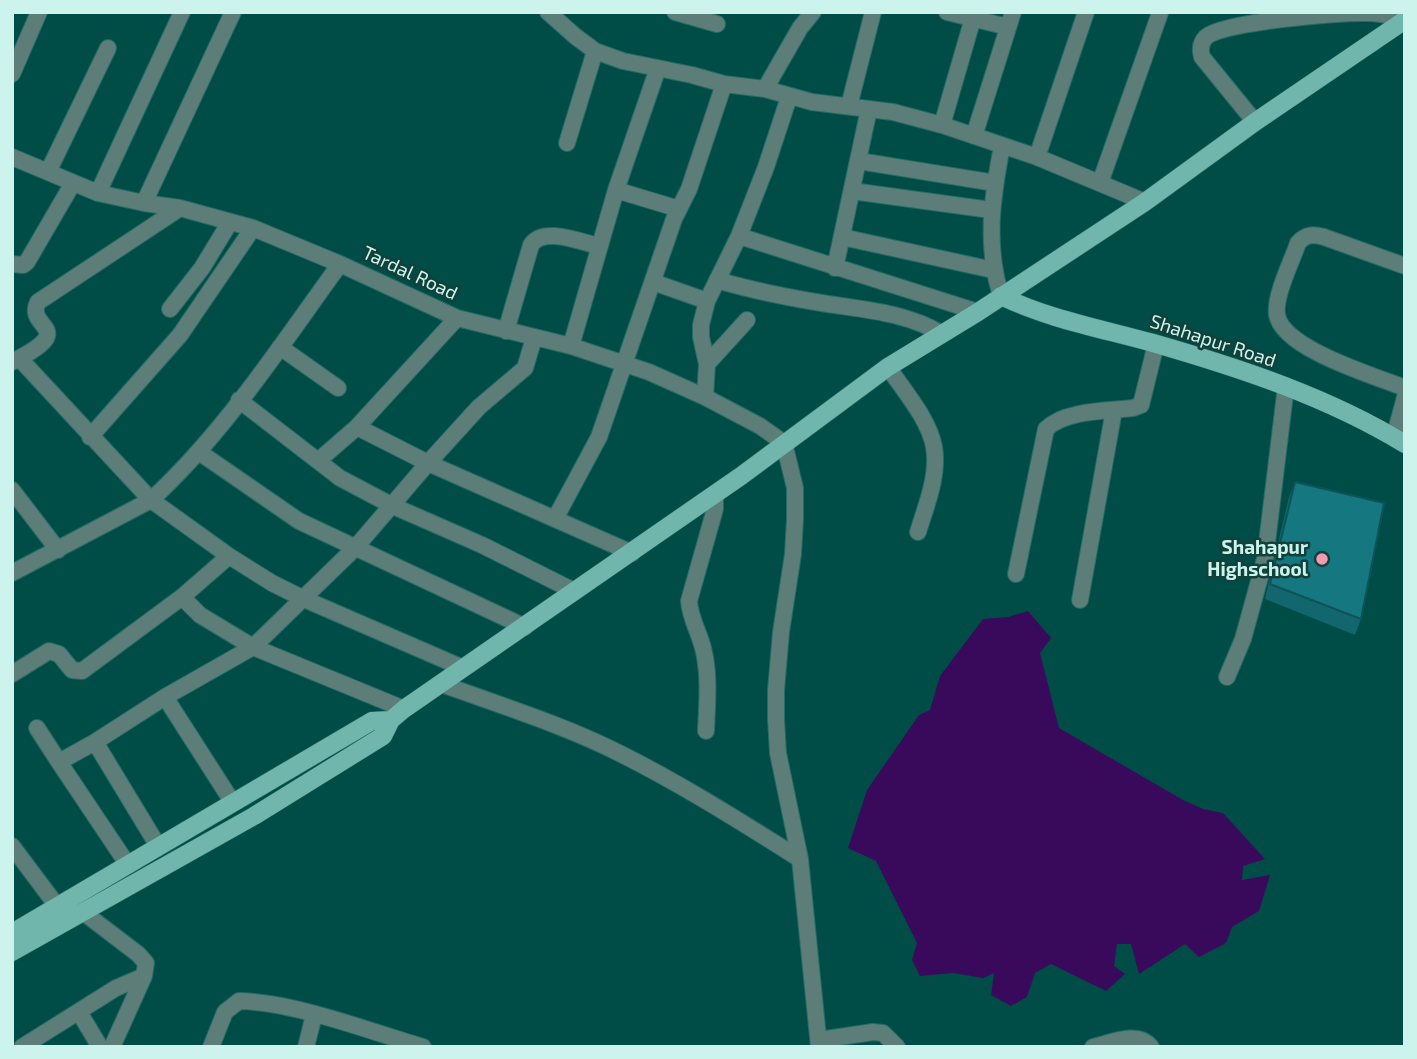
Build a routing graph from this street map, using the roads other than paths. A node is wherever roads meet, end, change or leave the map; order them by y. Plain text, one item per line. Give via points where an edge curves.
1 (39, 12) edge
2 (182, 12) edge
3 (233, 12) edge
4 (548, 12) edge
5 (675, 12) edge
6 (813, 12) edge
7 (873, 12) edge
8 (947, 12) edge
9 (1086, 12) edge
10 (1160, 13) edge
11 (973, 18) junction
12 (1010, 19) edge
13 (1405, 20) edge
14 (717, 23) dead end
15 (108, 48) dead end
16 (595, 51) junction
17 (658, 68) junction
18 (12, 74) edge
19 (724, 84) junction
20 (765, 89) junction
21 (789, 97) junction
22 (849, 106) junction
23 (869, 109) junction
24 (1255, 122) junction
25 (942, 125) junction
26 (974, 136) junction
27 (567, 143) dead end
28 (1002, 146) junction
29 (12, 157) edge
30 (1037, 157) junction
31 (859, 161) junction
32 (48, 172) junction
33 (73, 183) junction
34 (995, 183) junction
35 (1100, 183) junction
36 (616, 190) junction
37 (852, 191) junction
38 (98, 193) junction
39 (1145, 202) junction
40 (144, 203) junction
41 (180, 208) junction
42 (680, 209) junction
43 (991, 210) junction
44 (230, 222) junction
45 (253, 228) junction
46 (739, 236) junction
47 (842, 237) junction
48 (599, 246) junction
49 (12, 264) edge
50 (340, 264) junction
51 (1405, 267) edge
52 (835, 268) junction
53 (993, 270) junction
54 (717, 280) junction
55 (653, 282) junction
56 (1001, 296) junction
57 (707, 301) junction
58 (170, 309) dead end
59 (978, 312) junction
60 (457, 318) junction
61 (747, 320) dead end
62 (506, 331) junction
63 (942, 334) junction
64 (534, 338) junction
65 (1156, 344) junction
66 (572, 346) junction
67 (280, 347) junction
68 (16, 360) edge
69 (625, 364) junction
70 (707, 364) junction
71 (888, 367) junction
72 (1286, 386) junction
73 (338, 388) dead end
74 (1405, 388) edge
75 (705, 397) junction
76 (1405, 397) edge
77 (239, 400) junction
78 (1114, 410) junction
79 (357, 427) junction
80 (90, 437) junction
81 (1400, 441) edge
82 (784, 443) junction
83 (199, 452) junction
84 (319, 460) junction
85 (428, 463) junction
86 (12, 490) edge
87 (715, 494) junction
88 (151, 500) junction
89 (393, 506) junction
90 (556, 517) junction
91 (918, 532) dead end
92 (355, 548) junction
93 (58, 550) junction
94 (632, 553) junction
95 (229, 556) junction
96 (12, 573) edge
97 (1016, 574) dead end
98 (574, 591) junction
99 (183, 597) junction
100 (303, 599) junction
101 (1080, 600) dead end
102 (525, 627) junction
103 (253, 647) junction
104 (463, 668) junction
105 (12, 674) edge
106 (1227, 677) dead end
107 (442, 684) junction
108 (165, 697) junction
109 (397, 715) junction
110 (37, 728) dead end
111 (706, 731) dead end
112 (95, 742) junction
113 (58, 762) junction
114 (233, 803) junction
115 (12, 846) edge
116 (158, 846) junction
117 (800, 859) junction
118 (128, 864) junction
119 (57, 906) junction
120 (83, 912) junction
121 (12, 933) edge
122 (12, 952) edge
123 (144, 976) junction
124 (79, 1012) junction
125 (314, 1015) junction
126 (12, 1041) edge
127 (819, 1043) edge
128 (16, 1047) edge
129 (22, 1047) edge
130 (100, 1047) edge
131 (112, 1047) edge
132 (211, 1047) edge
133 (306, 1047) edge
134 (423, 1047) edge
135 (897, 1047) edge
136 (1093, 1047) edge
137 (1151, 1047) edge

1 - 18 street
2 - 38 street
3 - 40 street
4 - 16 street
5 - 14 street
6 - 20 street
7 - 22 street
8 - 11 street
9 - 30 street
10 - 35 street
11 - 12 street
11 - 25 street
12 - 26 street
13 - 24 main road
13 - 24 street via 1367,13 1271,20 1204,38 1202,57
15 - 32 street
16 - 17 street
16 - 27 street
17 - 19 street
17 - 36 street
19 - 20 street
19 - 42 street
20 - 21 street
21 - 22 street
21 - 46 street
22 - 23 street
23 - 25 street
23 - 31 street
24 - 39 main road
25 - 26 street
26 - 28 street
28 - 30 street
28 - 34 street
29 - 32 street, Tardal Road
30 - 35 street
31 - 34 street
31 - 37 street
32 - 33 street, Tardal Road
33 - 38 street, Tardal Road
33 - 49 street via 27,262
34 - 43 street
35 - 39 street
36 - 42 street
36 - 48 street
37 - 43 street
37 - 47 street
38 - 40 street, Tardal Road
39 - 56 main road
40 - 41 street, Tardal Road
41 - 44 street, Tardal Road
41 - 68 street via 38,302 36,313 48,340
42 - 55 street
43 - 53 street
44 - 45 street, Tardal Road
44 - 58 street
45 - 50 street, Tardal Road
45 - 80 street via 180,335
46 - 52 street
46 - 54 street
47 - 52 street
47 - 53 street
48 - 62 street via 551,236 535,238
48 - 66 street
50 - 60 street, Tardal Road
50 - 67 street
51 - 74 street via 1324,237 1304,237 1277,300 1277,315 1282,327 1303,345
52 - 59 street
53 - 56 street
54 - 57 street
54 - 63 street via 764,293 890,314
55 - 57 street
55 - 69 street
56 - 59 main road
56 - 65 main road, Shahapur Road
57 - 70 street via 701,338
59 - 63 main road
60 - 62 street, Tardal Road
60 - 79 street
61 - 70 street
62 - 64 street, Tardal Road
63 - 71 main road
64 - 66 street, Tardal Road
64 - 85 street via 525,369 479,407
65 - 72 main road, Shahapur Road
65 - 78 street via 1141,405
66 - 69 street, Tardal Road
67 - 73 street
67 - 77 street
68 - 80 street
69 - 75 street, Tardal Road
69 - 90 street via 599,437
70 - 75 street
71 - 82 main road
71 - 91 street via 934,446 935,465
72 - 81 main road, Shahapur Road
72 - 106 street via 1265,559 1243,639
75 - 82 street, Tardal Road
76 - 81 street
77 - 83 street
77 - 84 street
78 - 97 street via 1065,417 1046,429
78 - 101 street
79 - 84 street
79 - 85 street
80 - 88 street
82 - 87 main road
82 - 117 street via 795,488 795,519 776,719 778,753
83 - 88 street
83 - 92 street via 299,521
84 - 89 street via 340,478
85 - 89 street
85 - 90 street
86 - 93 street
87 - 94 main road
87 - 111 street via 715,509 689,600 703,648
88 - 93 street
88 - 95 street
89 - 92 street
89 - 98 street
90 - 94 street
92 - 100 street
92 - 102 street
93 - 96 street
94 - 98 main road
95 - 99 street
95 - 100 street
98 - 102 main road
99 - 103 street via 200,615
99 - 105 street via 82,671 72,670 59,654 49,651
100 - 103 street
100 - 104 street
102 - 104 main road
103 - 108 street
103 - 109 street
104 - 107 main road
107 - 109 main road
107 - 117 street via 620,753
108 - 112 street
108 - 114 street
109 - 114 main road via 372,721
109 - 120 main road via 383,736 254,816
110 - 113 street
112 - 113 street
112 - 116 street
113 - 118 street
114 - 116 main road
115 - 119 street
116 - 118 main road
117 - 127 street
118 - 119 main road
119 - 121 main road
120 - 122 main road
120 - 123 street via 143,958
123 - 124 street
123 - 131 street
124 - 129 street
124 - 130 street
125 - 132 street via 239,1001 225,1012
125 - 133 street
125 - 134 street
126 - 128 street
127 - 135 street via 873,1032 883,1033
136 - 137 street via 1131,1038 1145,1040

